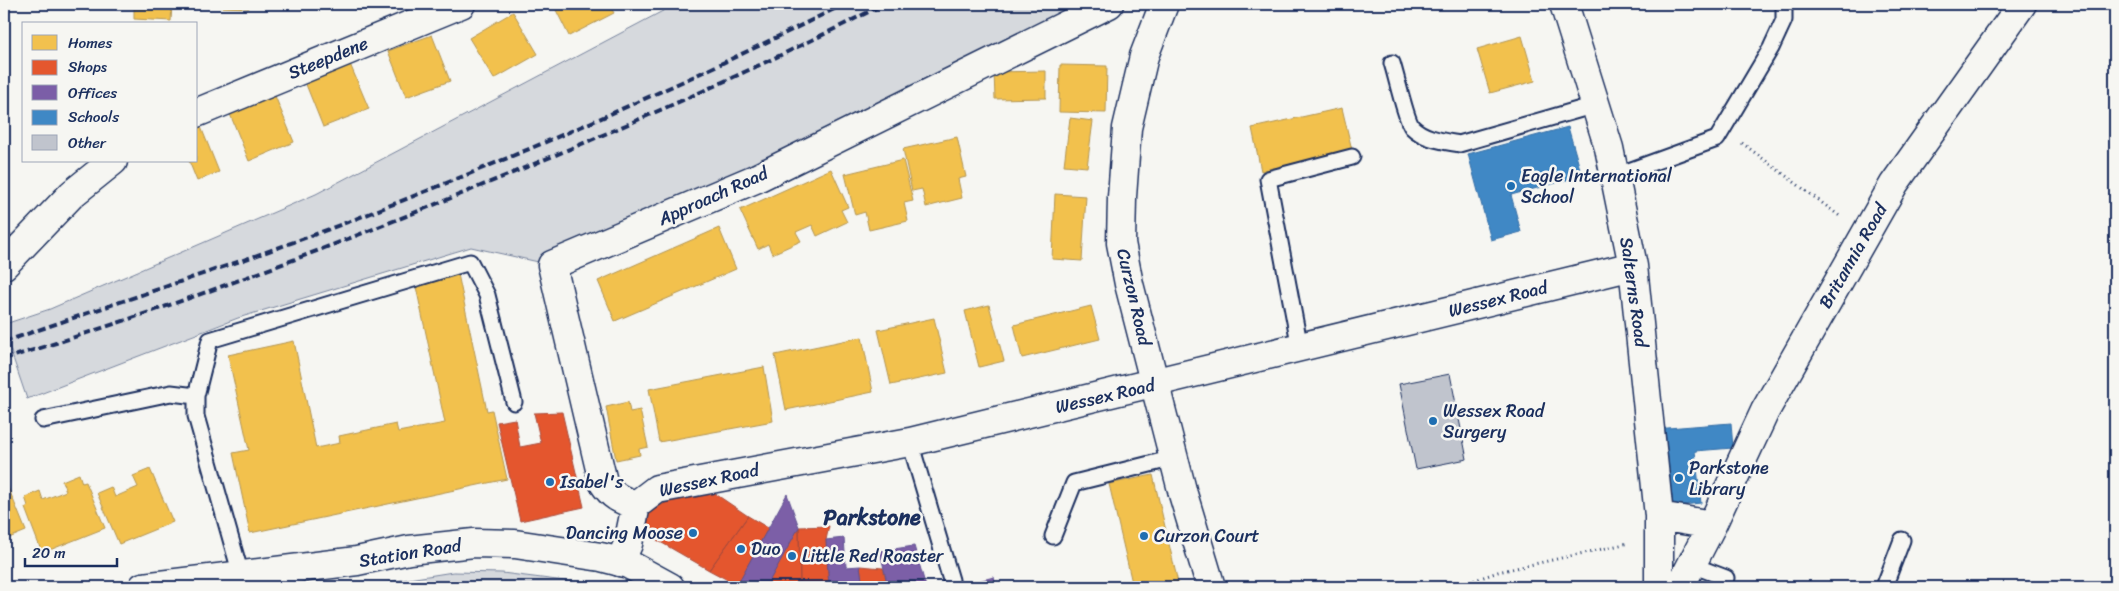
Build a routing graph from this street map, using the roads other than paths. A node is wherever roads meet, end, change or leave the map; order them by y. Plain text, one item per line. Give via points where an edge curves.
1 (461, 4) edge
2 (1108, 4) edge
3 (1164, 4) edge
4 (1564, 4) edge
5 (1784, 4) edge
6 (2022, 4) edge
7 (1392, 64) dead end
8 (1595, 105) junction
9 (198, 112) edge
10 (1352, 157) dead end
11 (112, 162) edge
12 (1615, 176) junction
13 (4, 265) edge
14 (1633, 266) junction
15 (1300, 348) junction
16 (1155, 384) junction
17 (196, 396) junction
18 (514, 402) dead end
19 (43, 420) dead end
20 (910, 442) junction
21 (1174, 458) junction
22 (636, 505) junction
23 (1712, 525) junction
24 (1659, 526) junction
25 (1053, 536) dead end
26 (1902, 540) dead end
27 (620, 562) junction
28 (241, 575) junction
29 (1686, 576) edge
30 (1726, 578) dead end
31 (951, 580) dead end
32 (154, 587) edge
33 (670, 587) edge
34 (1211, 587) edge
35 (1658, 587) edge
36 (1884, 587) edge

1 - 9 street, Steepdene
2 - 22 street, Approach Road via 754,179 552,265 603,482 620,500
3 - 16 street, Curzon Road via 1144,56 1127,128 1122,197 1121,243
4 - 8 street, Salterns Road
5 - 12 lane via 1784,20 1771,48 1717,139
6 - 23 street, Britannia Road via 1894,184 1765,411
7 - 8 lane via 1410,126 1439,140 1459,144
8 - 12 street, Salterns Road
10 - 15 lane via 1268,179
11 - 13 street via 72,194
12 - 14 street, Salterns Road
14 - 15 street, Wessex Road
14 - 24 street, Salterns Road
15 - 16 street, Wessex Road
16 - 20 street, Wessex Road
16 - 21 street, Curzon Road
17 - 18 lane via 210,340 470,262 487,296
17 - 19 lane via 172,393
17 - 28 lane via 196,416
20 - 22 street, Wessex Road via 657,489
20 - 31 lane
21 - 25 lane via 1074,483
21 - 34 street, Curzon Road
22 - 27 street, Wessex Road via 628,544
23 - 24 street
23 - 29 street, Britannia Road
24 - 35 street, Salterns Road
26 - 36 lane
27 - 28 street, Station Road via 515,544 474,543
27 - 33 street, Station Road
28 - 32 street, Station Road
29 - 30 lane

